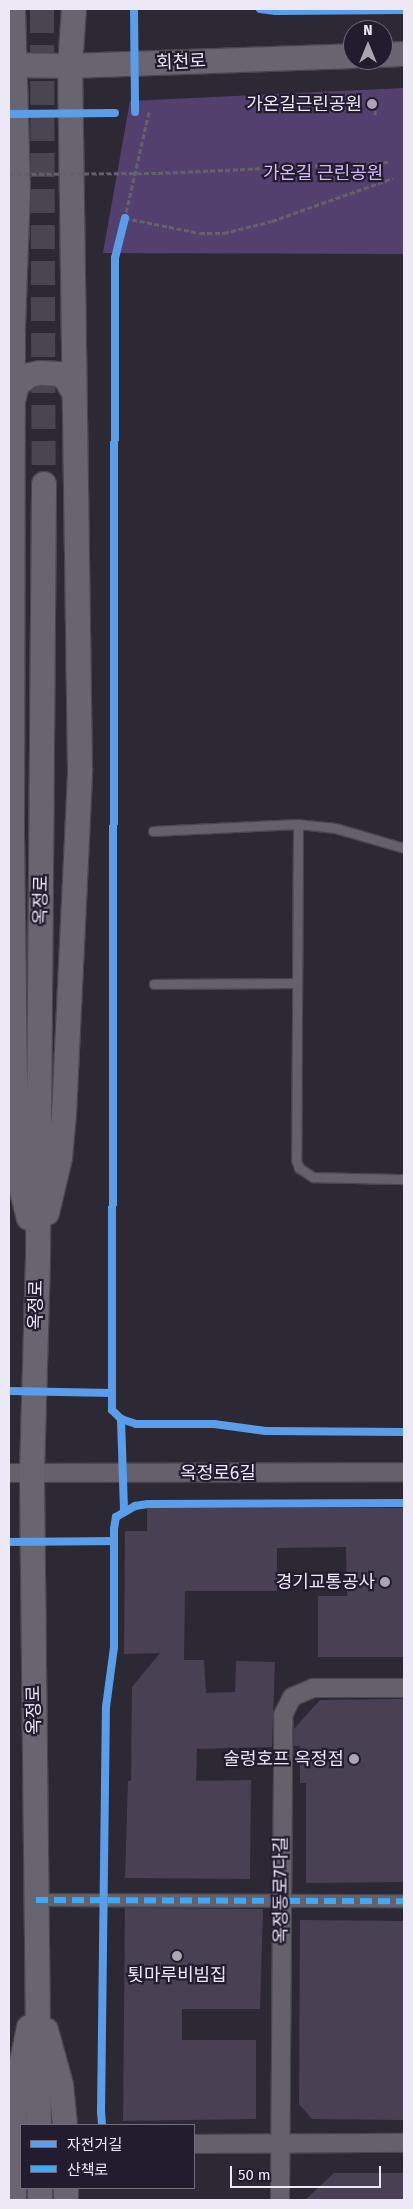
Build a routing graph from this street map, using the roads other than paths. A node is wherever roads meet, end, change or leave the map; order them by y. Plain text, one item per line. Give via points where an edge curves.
1 (13, 9) edge
2 (74, 9) edge
3 (343, 56) edge
4 (11, 65) edge
5 (70, 66) junction
6 (74, 393) junction
7 (14, 397) junction
8 (44, 484) tunnel mouth
9 (298, 824) junction
10 (153, 831) dead end
11 (404, 848) edge
12 (296, 983) junction
13 (154, 984) dead end
14 (404, 1179) edge
15 (38, 1254) junction
16 (404, 1472) edge
17 (9, 1473) edge
18 (32, 1473) junction
19 (404, 1688) edge
20 (36, 1900) junction
21 (280, 1900) junction
22 (404, 1901) edge
23 (37, 1994) junction
24 (39, 2124) edge
25 (65, 2124) edge
26 (404, 2143) edge
27 (195, 2144) edge
28 (281, 2144) junction
29 (14, 2200) edge
30 (280, 2200) edge

1 - 4 main road
2 - 5 main road
3 - 5 main road, 회천로
4 - 5 main road, 회천로
4 - 7 main road via 18,190
5 - 6 main road
6 - 7 main road via 59,374 40,373 30,375 17,385
6 - 15 main road via 79,778 64,1114 60,1158
7 - 15 main road via 12,834 15,1076 21,1187
8 - 15 main road, 옥정로
9 - 10 lane
9 - 11 lane via 335,828
9 - 12 lane
12 - 13 lane
12 - 14 lane via 296,1160 299,1168 306,1174 323,1178
15 - 18 main road, 옥정로
16 - 18 street, 옥정로6길
17 - 18 street, 옥정로6길
18 - 20 main road, 옥정로
19 - 21 street, 옥정동로7다길 via 313,1688 292,1697 286,1706 283,1715
20 - 21 street
20 - 23 main road, 옥정로
21 - 22 street
21 - 28 street, 옥정동로7다길
23 - 24 main road, 옥정로
23 - 25 main road via 61,2085
23 - 29 main road via 15,2097
26 - 28 street
27 - 28 street
28 - 30 street, 옥정동로7다길

